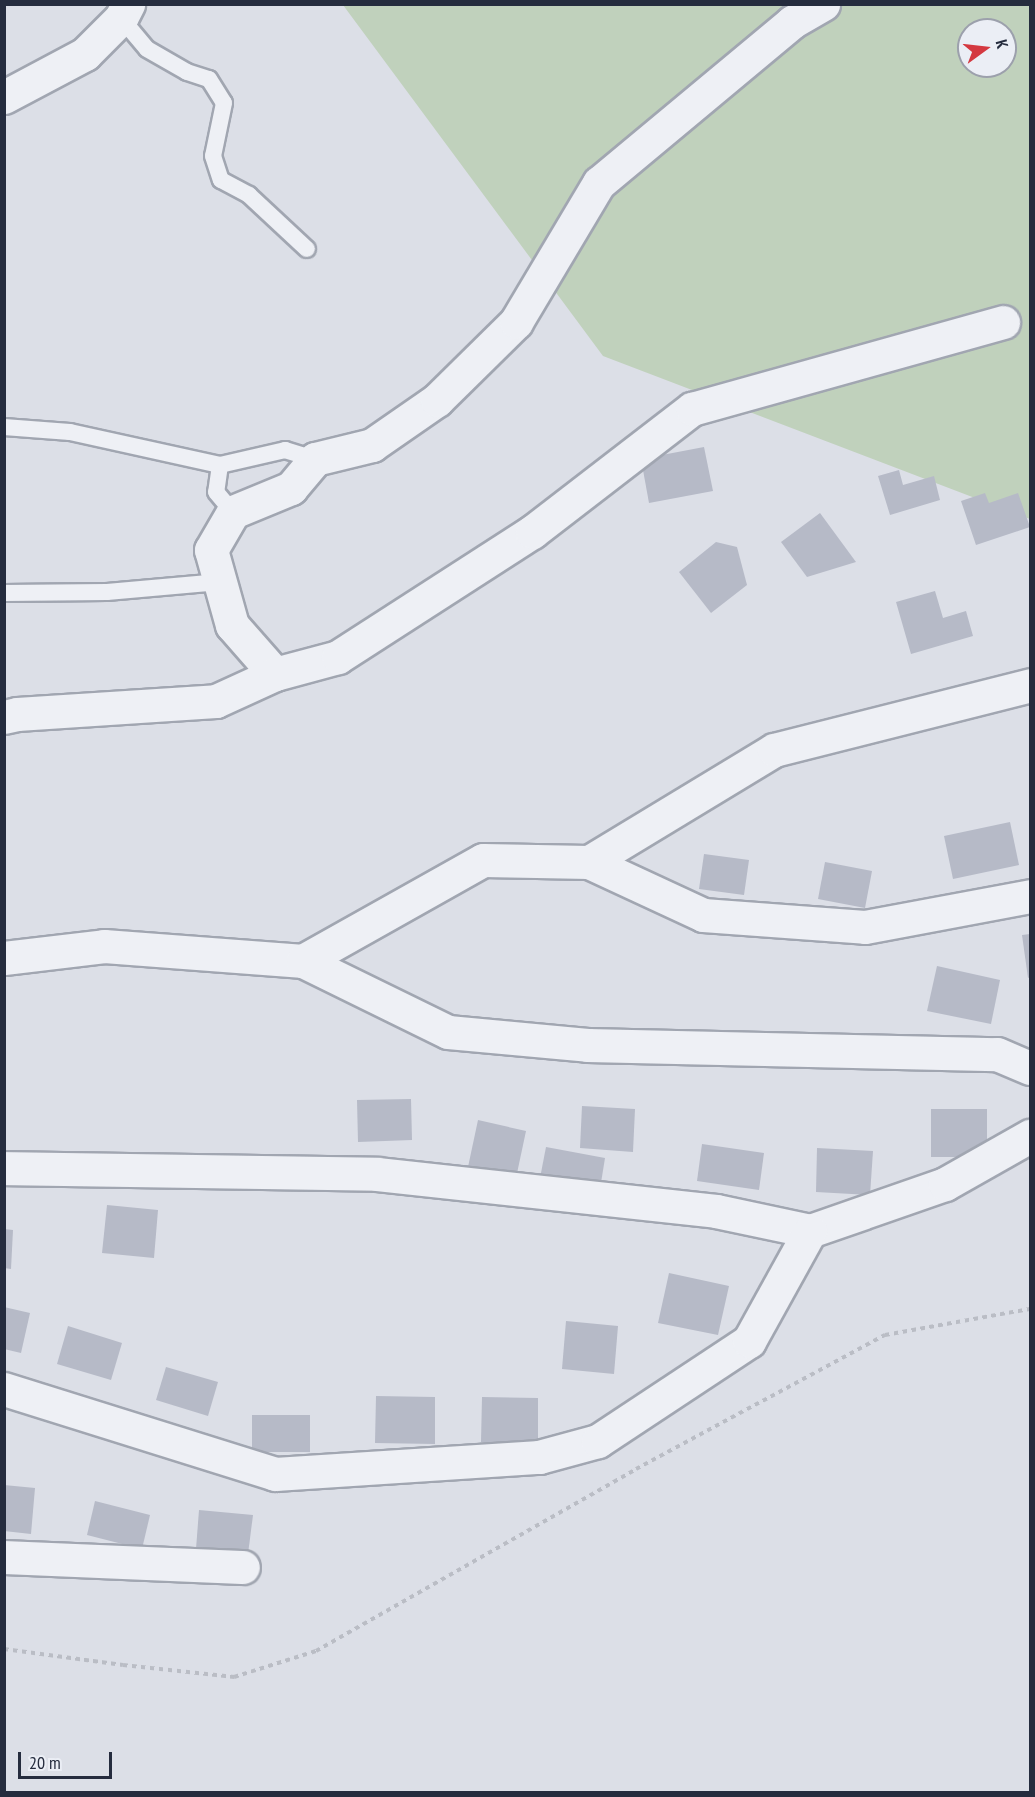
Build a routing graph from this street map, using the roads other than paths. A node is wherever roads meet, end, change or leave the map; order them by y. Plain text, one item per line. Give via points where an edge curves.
1 (823, 4) edge
2 (124, 11) edge
3 (4, 97) edge
4 (307, 249) dead end
5 (1003, 322) dead end
6 (4, 427) edge
7 (315, 459) junction
8 (220, 465) junction
9 (233, 512) junction
10 (220, 582) junction
11 (4, 593) edge
12 (275, 674) junction
13 (1030, 685) edge
14 (4, 717) edge
15 (589, 862) junction
16 (1030, 896) edge
17 (4, 958) edge
18 (303, 961) junction
19 (1030, 1068) edge
20 (1030, 1136) edge
21 (4, 1168) edge
22 (810, 1231) junction
23 (4, 1389) edge
24 (4, 1557) edge
25 (243, 1567) dead end

1 - 7 street via 792,22 599,183 516,322 437,400 372,445
2 - 3 street via 85,54
2 - 4 lane via 147,49 209,80 224,103 213,156 220,180 249,195
5 - 12 street via 692,409 532,532 338,657
6 - 8 lane via 70,432
7 - 8 lane via 285,450
7 - 9 street via 291,488
8 - 9 lane via 216,492
9 - 10 street via 211,550
10 - 11 lane via 107,592
10 - 12 street via 232,625
12 - 14 street via 216,701
13 - 15 street via 774,750
15 - 16 street via 703,915 865,927
15 - 18 street via 483,860
17 - 18 street via 104,946
18 - 19 street via 448,1032 587,1045 997,1054
20 - 22 street via 945,1184
21 - 22 street via 377,1174 716,1211
22 - 23 street via 749,1341 598,1441 539,1457 275,1474
24 - 25 street

